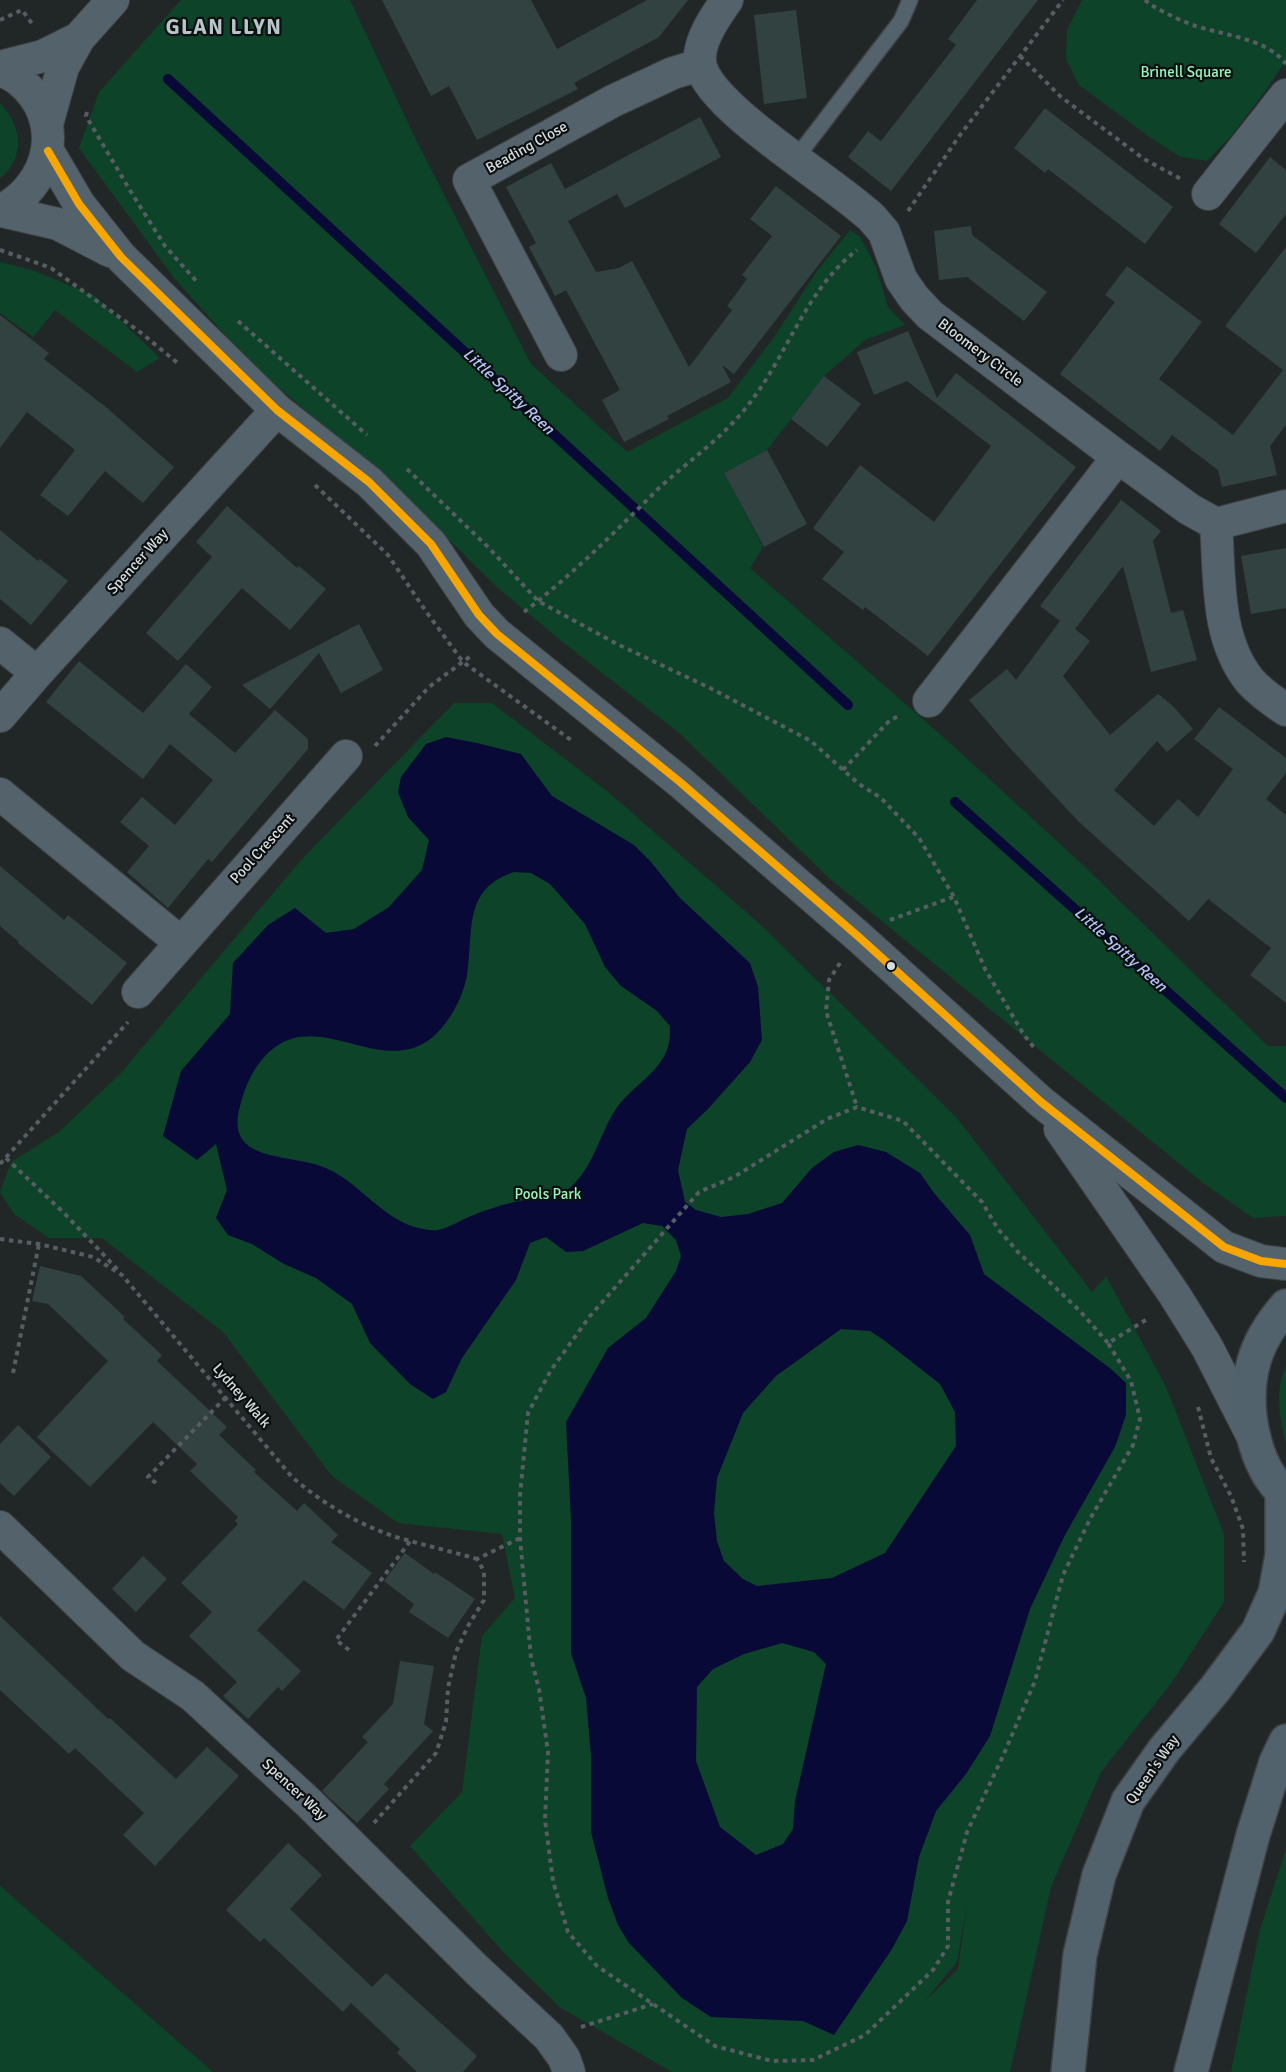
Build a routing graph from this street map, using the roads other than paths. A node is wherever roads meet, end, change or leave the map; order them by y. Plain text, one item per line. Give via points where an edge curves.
1 (113, 0) edge
2 (727, 0) edge
3 (910, 0) edge
4 (66, 45) junction
5 (700, 65) junction
6 (0, 68) edge
7 (1286, 95) edge
8 (47, 137) junction
9 (796, 158) junction
10 (1208, 194) road end
11 (1, 211) edge
12 (121, 257) junction
13 (561, 355) dead end
14 (277, 410) junction
15 (1118, 457) junction
16 (1286, 506) edge
17 (1216, 524) junction
18 (0, 643) edge
19 (37, 673) junction
20 (929, 701) road end
21 (1286, 711) edge
22 (0, 716) edge
23 (346, 756) dead end
24 (0, 794) edge
25 (180, 942) junction
26 (138, 992) dead end
27 (1041, 1101) junction
28 (1286, 1264) edge
29 (1286, 1306) edge
30 (1254, 1438) junction
31 (1284, 1493) edge
32 (0, 1527) edge
33 (1286, 1741) edge
34 (569, 2072) edge
35 (1068, 2072) edge
36 (1191, 2072) edge

1 - 4 street
2 - 5 street via 707,33
3 - 9 lane via 901,21
4 - 6 street
4 - 8 street
5 - 9 street, Bloomery Circle via 724,100
5 - 13 street, Beading Close via 674,72 613,101 469,180
6 - 8 street via 20,80 37,100
7 - 10 street
8 - 11 street via 40,176 24,196
8 - 12 street via 79,204
9 - 15 street, Bloomery Circle via 864,210 884,232 901,279 930,315
11 - 12 street via 58,224
12 - 14 street
14 - 19 street, Spencer Way
14 - 27 street via 369,482 431,544 479,615 497,634 680,782
15 - 17 street, Bloomery Circle
15 - 20 street
16 - 17 street
17 - 21 street via 1226,634 1251,682
18 - 19 street
19 - 22 street, Spencer Way
23 - 25 street, Pool Crescent
24 - 25 street
25 - 26 street, Pool Crescent
27 - 28 street via 1224,1246 1261,1261
27 - 30 street via 1163,1305 1207,1347
29 - 30 main road, Queen's Way via 1270,1324 1254,1361 1248,1400
30 - 31 main road, Queen's Way via 1265,1467
31 - 35 main road, Queen's Way via 1282,1555 1275,1593 1258,1631 1128,1801 1099,1875 1080,1955
32 - 34 street, Spencer Way via 133,1656 193,1696 353,1846 549,2037
33 - 36 main road via 1253,1835

